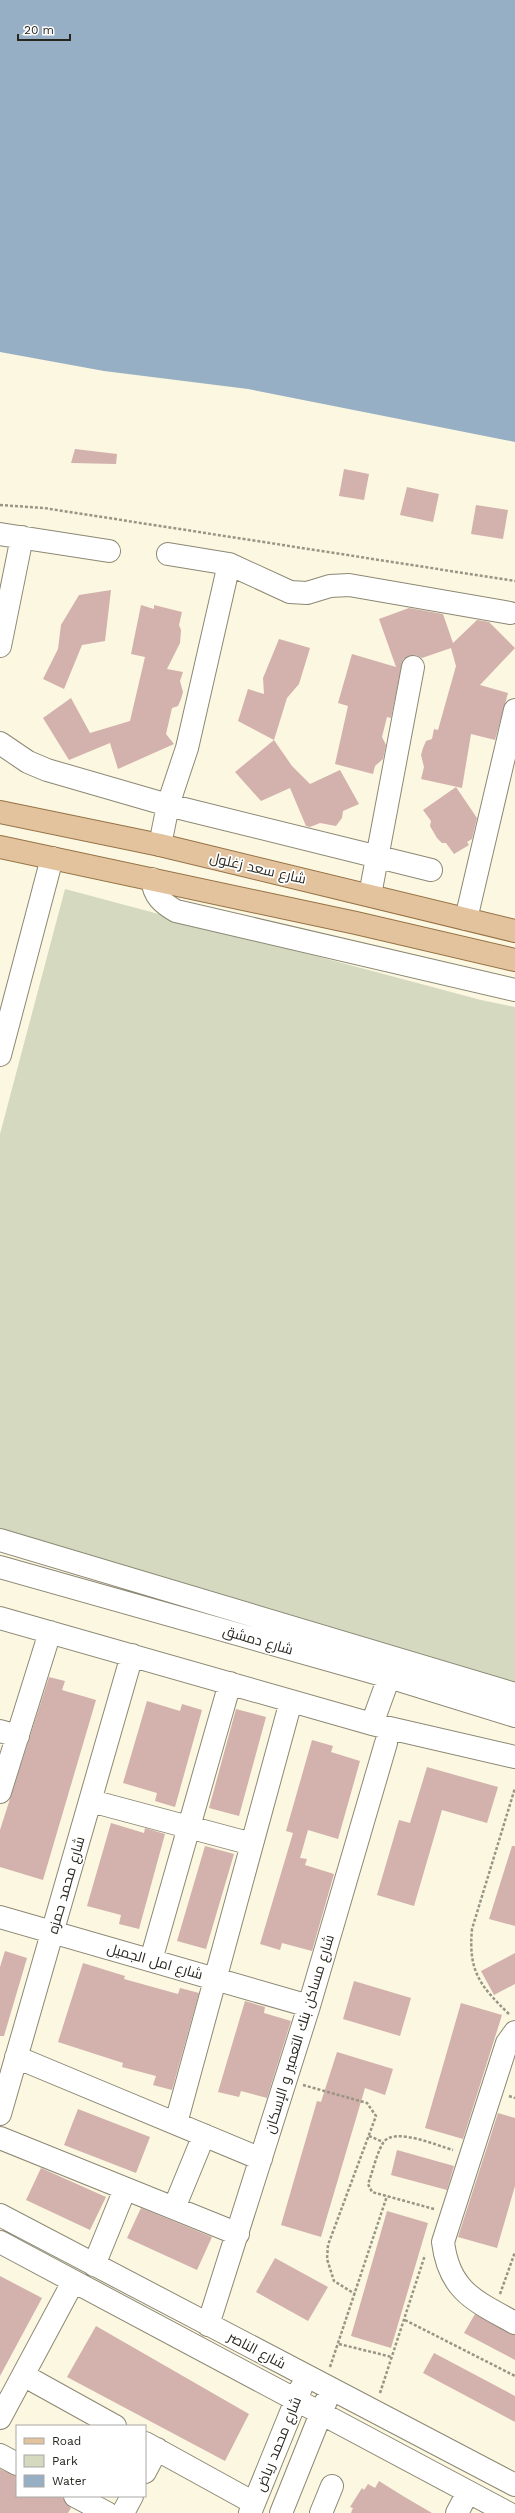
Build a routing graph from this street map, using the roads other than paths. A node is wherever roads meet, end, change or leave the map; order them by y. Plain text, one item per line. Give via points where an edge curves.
1 (0, 534) edge
2 (22, 537) junction
3 (109, 551) dead end
4 (168, 554) dead end
5 (229, 564) junction
6 (510, 613) dead end
7 (0, 646) edge
8 (413, 667) dead end
9 (515, 710) edge
10 (0, 743) edge
11 (168, 805) junction
12 (0, 812) edge
13 (160, 845) junction
14 (0, 847) edge
15 (379, 856) junction
16 (52, 858) junction
17 (431, 870) dead end
18 (152, 879) junction
19 (370, 895) junction
20 (466, 919) junction
21 (515, 931) edge
22 (515, 960) edge
23 (515, 990) edge
24 (0, 1055) edge
25 (0, 1540) edge
26 (0, 1567) edge
27 (177, 1593) junction
28 (170, 1615) junction
29 (0, 1618) edge
30 (50, 1632) junction
31 (132, 1655) junction
32 (389, 1677) junction
33 (230, 1683) junction
34 (515, 1694) edge
35 (291, 1701) junction
36 (515, 1716) edge
37 (372, 1724) junction
38 (9, 1733) edge
39 (386, 1743) dead end
40 (515, 1757) edge
41 (0, 1792) edge
42 (91, 1800) junction
43 (190, 1828) junction
44 (252, 1844) junction
45 (0, 1917) edge
46 (53, 1932) junction
47 (151, 1960) junction
48 (216, 1979) junction
49 (309, 2006) junction
50 (512, 2024) edge
51 (16, 2057) junction
52 (0, 2114) edge
53 (176, 2123) junction
54 (204, 2135) junction
55 (0, 2138) edge
56 (260, 2159) junction
57 (125, 2189) junction
58 (174, 2208) junction
59 (0, 2215) edge
60 (238, 2234) junction
61 (0, 2242) edge
62 (94, 2265) junction
63 (73, 2282) junction
64 (515, 2323) edge
65 (208, 2325) junction
66 (23, 2376) junction
67 (320, 2383) junction
68 (296, 2401) junction
69 (321, 2414) junction
70 (0, 2418) edge
71 (113, 2425) edge
72 (151, 2446) edge
73 (0, 2455) edge
74 (16, 2463) edge
75 (146, 2468) edge
76 (515, 2485) edge
77 (332, 2486) dead end
78 (468, 2492) junction
79 (77, 2497) edge
80 (131, 2497) edge
81 (252, 2508) edge
82 (107, 2513) edge
83 (123, 2513) edge
84 (280, 2513) edge
85 (321, 2513) edge
86 (457, 2513) edge
87 (473, 2513) edge
88 (508, 2513) edge

1 - 2 street
2 - 3 street
2 - 7 street
4 - 5 street
5 - 6 street via 290,592 307,593 330,586 349,585
5 - 11 street via 188,748
8 - 15 street
9 - 20 street
10 - 11 street via 28,762 47,770
11 - 13 street
11 - 15 street
12 - 13 main road, شارع سعد زغلول
13 - 19 main road, شارع سعد زغلول
14 - 16 main road
15 - 17 street
15 - 19 street
16 - 18 main road
16 - 24 street
18 - 22 main road
18 - 23 street via 156,895 176,911
19 - 20 main road, شارع سعد زغلول
20 - 21 main road, شارع سعد زغلول
25 - 27 street
26 - 28 street, شارع دمشق
27 - 28 street
27 - 34 street
28 - 32 street, شارع دمشق
29 - 30 street
30 - 31 street
30 - 38 street
31 - 33 street
31 - 42 street, شارع محمد حمزه
32 - 36 street, شارع دمشق
32 - 37 street
33 - 35 street
33 - 43 street
35 - 37 street
35 - 44 street
37 - 40 street
38 - 41 street
39 - 49 street, شارع مساكن بنك التعمير و الإسكان
42 - 43 street
42 - 46 street, شارع محمد حمزه
43 - 44 street
43 - 47 street
44 - 48 street
45 - 46 street, شارع امل الجميل
46 - 47 street, شارع امل الجميل
46 - 51 street, شارع محمد حمزه
47 - 48 street, شارع امل الجميل
48 - 49 street, شارع امل الجميل
48 - 53 street
49 - 56 street, شارع مساكن بنك التعمير و الإسكان
50 - 64 street via 444,2242 446,2261 454,2279 466,2294
51 - 52 street, شارع محمد حمزه
51 - 53 street
53 - 54 street
54 - 56 street
54 - 58 street
55 - 57 street
56 - 60 street, شارع مساكن بنك التعمير و الإسكان
57 - 58 street
57 - 62 street
58 - 60 street
59 - 62 street, شارع الناصر
60 - 65 street, شارع مساكن بنك التعمير و الإسكان
61 - 63 street, شارع الناصر
62 - 65 street, شارع الناصر
63 - 66 street
63 - 68 street, شارع الناصر
65 - 67 street, شارع الناصر
66 - 70 street
66 - 71 street
67 - 68 street, شارع محمد رياض
67 - 69 street, شارع محمد رياض
67 - 76 street, شارع الناصر
68 - 69 street, شارع الناصر
68 - 81 street, شارع محمد رياض
69 - 78 street, شارع الناصر
69 - 84 street, شارع محمد رياض
72 - 75 street
72 - 81 street
73 - 74 street
77 - 85 street
78 - 86 street
78 - 87 street
78 - 88 street, شارع الناصر
79 - 82 street
80 - 83 street

